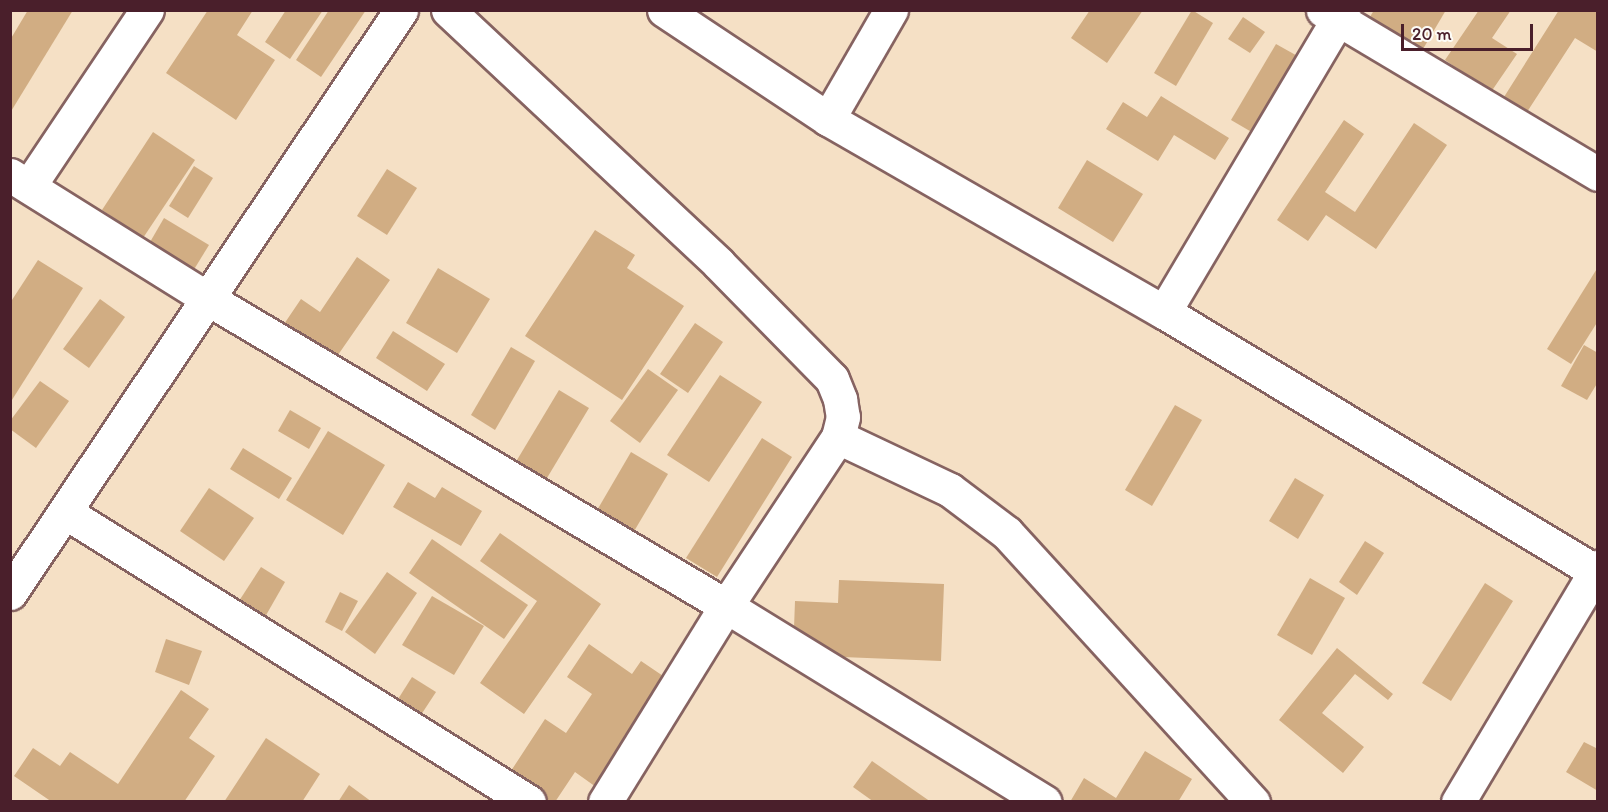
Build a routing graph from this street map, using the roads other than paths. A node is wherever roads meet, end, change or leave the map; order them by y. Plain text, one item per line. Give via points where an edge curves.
1 (147, 10) edge
2 (401, 10) edge
3 (448, 10) edge
4 (664, 10) edge
5 (891, 10) edge
6 (1334, 14) edge
7 (828, 119) junction
8 (1598, 174) edge
9 (20, 181) edge
10 (205, 297) junction
11 (1164, 312) junction
12 (838, 437) junction
13 (65, 512) junction
14 (1597, 570) edge
15 (10, 593) edge
16 (726, 606) junction
17 (529, 801) edge
18 (605, 801) edge
19 (1045, 801) edge
20 (1253, 801) edge
21 (1458, 801) edge

1 - 9 street
2 - 10 street
3 - 12 street via 719,264 832,379 843,417
4 - 7 street
5 - 7 street
6 - 8 street
6 - 11 street
7 - 11 street
9 - 10 street
10 - 13 street
10 - 16 street
11 - 14 street
12 - 16 street
12 - 20 street via 950,490 1007,533
13 - 15 street
13 - 17 street
14 - 21 street
16 - 18 street
16 - 19 street

